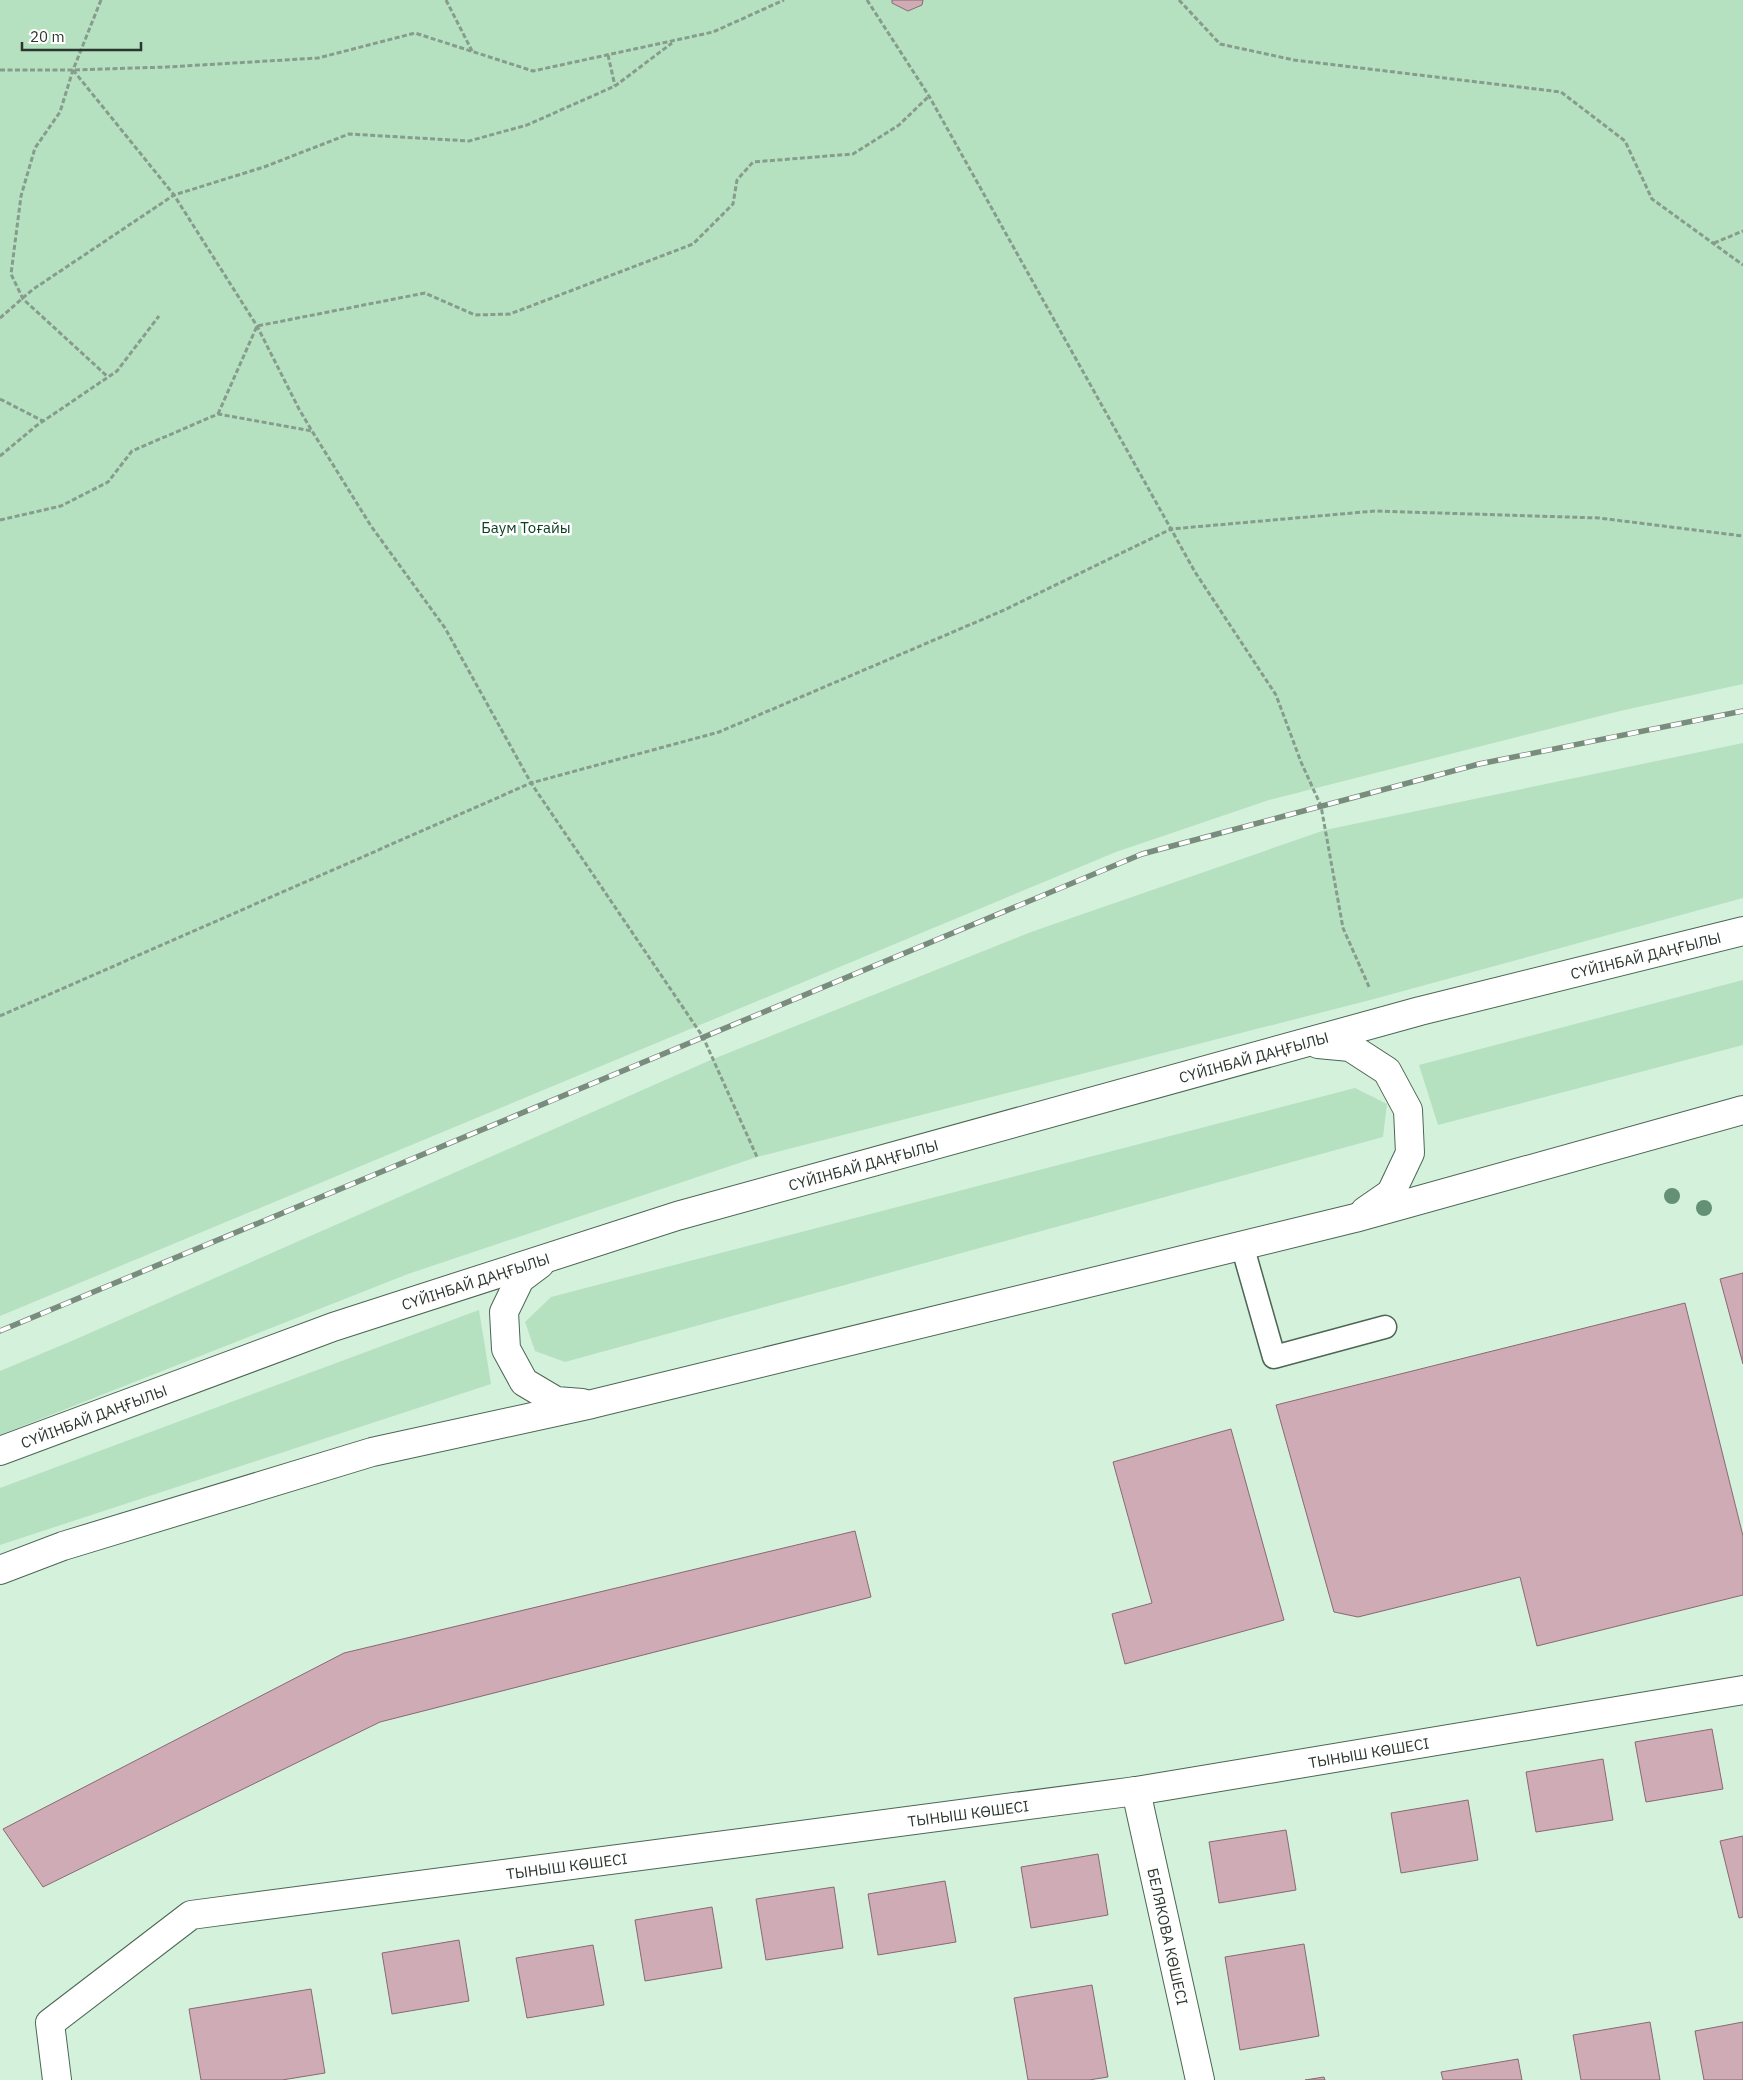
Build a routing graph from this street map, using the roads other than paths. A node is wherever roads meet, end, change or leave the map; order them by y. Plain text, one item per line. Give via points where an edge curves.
1 (1743, 931) edge
2 (1307, 1043) junction
3 (1743, 1110) edge
4 (1355, 1218) junction
5 (1242, 1245) junction
6 (550, 1258) junction
7 (1386, 1327) dead end
8 (592, 1404) junction
9 (0, 1451) edge
10 (0, 1570) edge
11 (1743, 1690) edge
12 (1136, 1791) junction
13 (58, 2080) edge
14 (1200, 2080) edge

1 - 2 main road, СҮЙІНБАЙ ДАҢҒЫЛЫ
2 - 4 main road via 1350,1047 1387,1071 1408,1110 1410,1153 1391,1193
2 - 6 main road, СҮЙІНБАЙ ДАҢҒЫЛЫ via 677,1216
3 - 4 main road
4 - 5 main road
5 - 7 lane via 1274,1357
5 - 8 main road
6 - 8 main road via 520,1279 504,1312 506,1349 524,1382 556,1401
6 - 9 main road, СҮЙІНБАЙ ДАҢҒЫЛЫ via 333,1327
8 - 10 main road via 372,1452 64,1546
11 - 12 main road, ТЫНЫШ КӨШЕСІ
12 - 13 main road, ТЫНЫШ КӨШЕСІ via 191,1915 50,2023
12 - 14 main road, БЕЛЯКОВА КӨШЕСІ

